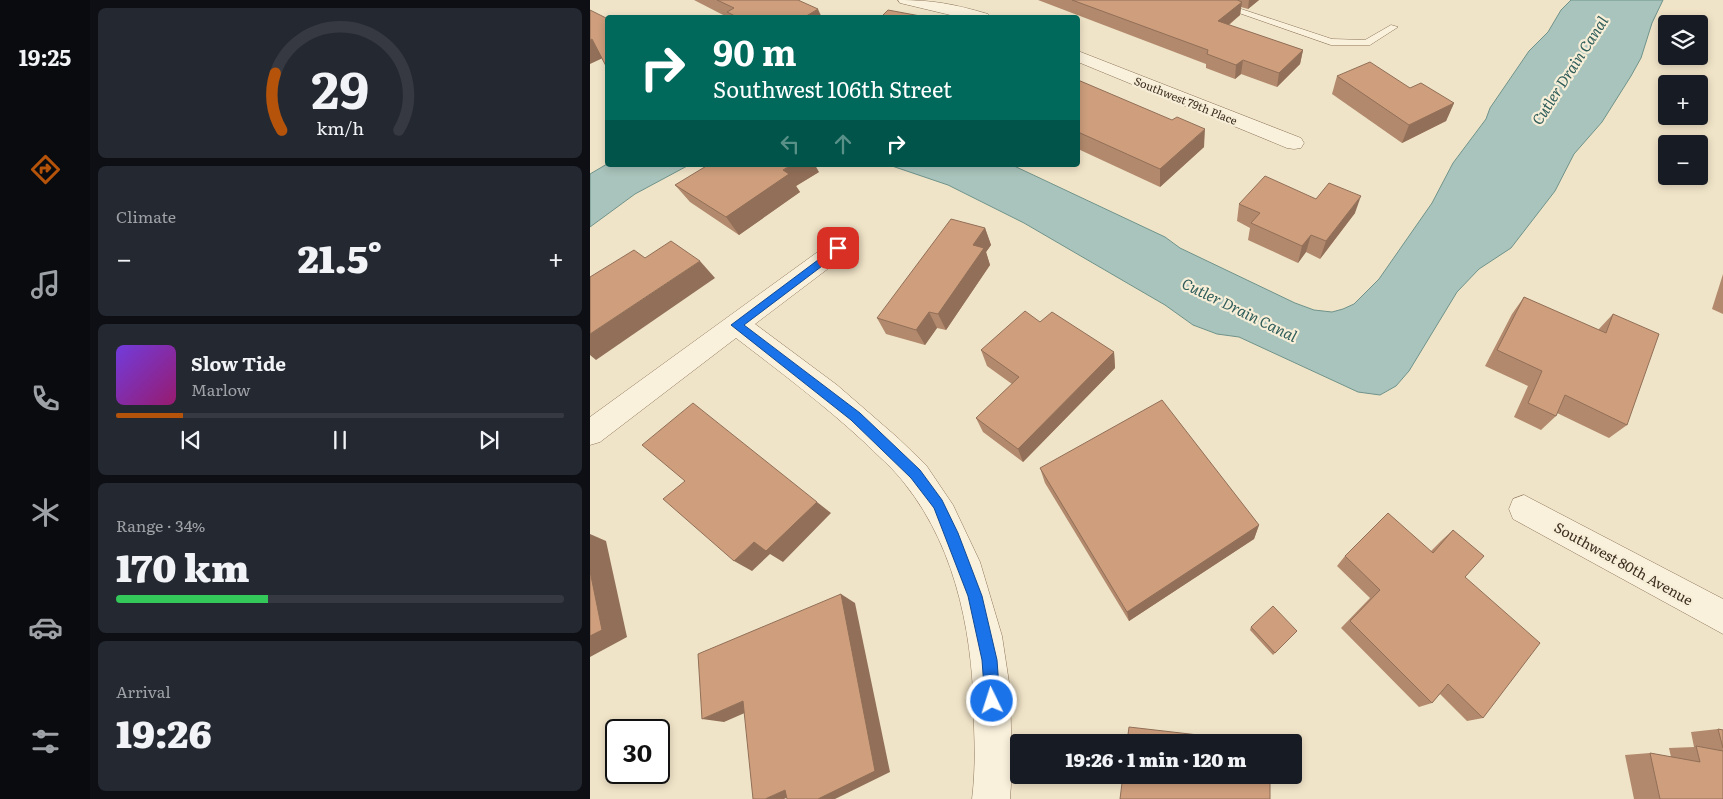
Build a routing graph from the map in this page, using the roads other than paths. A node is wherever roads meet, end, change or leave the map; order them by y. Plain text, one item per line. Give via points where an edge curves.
1 (906, 0) edge
2 (1206, 0) edge
3 (972, 15) edge
4 (1394, 27) dead end
5 (1080, 57) edge
6 (1294, 144) dead end
7 (838, 248) dead end
8 (737, 325) junction
9 (590, 433) edge
10 (1524, 509) dead end
11 (1723, 618) edge
12 (992, 799) edge

1 - 3 street
2 - 4 lane via 1331,42 1367,43
5 - 6 street, Southwest 79th Place
7 - 8 street
8 - 9 street
8 - 12 street via 856,416 916,474 938,504 975,596 989,660
10 - 11 street, Southwest 80th Avenue

